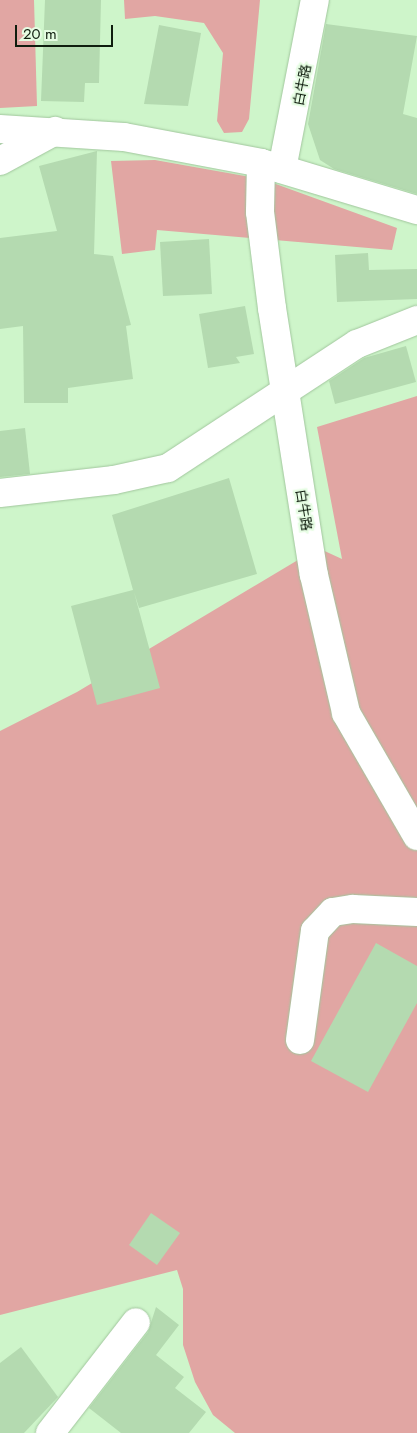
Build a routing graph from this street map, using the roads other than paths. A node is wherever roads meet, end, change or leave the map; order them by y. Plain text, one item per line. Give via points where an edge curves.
1 (315, 0) edge
2 (0, 129) edge
3 (55, 132) junction
4 (0, 161) edge
5 (272, 166) junction
6 (417, 210) edge
7 (417, 320) edge
8 (285, 392) junction
9 (0, 493) edge
10 (417, 836) edge
11 (417, 912) edge
12 (300, 1040) dead end
13 (136, 1322) dead end
14 (50, 1433) edge

1 - 5 street, 白牛路
2 - 3 street
3 - 4 street
3 - 5 street via 124,137
5 - 6 street
5 - 8 street, 白牛路 via 260,212
7 - 8 street via 357,344
8 - 9 street via 168,468 114,480
8 - 10 street, 白牛路 via 314,575 346,713
11 - 12 street via 340,911 315,931
13 - 14 street

